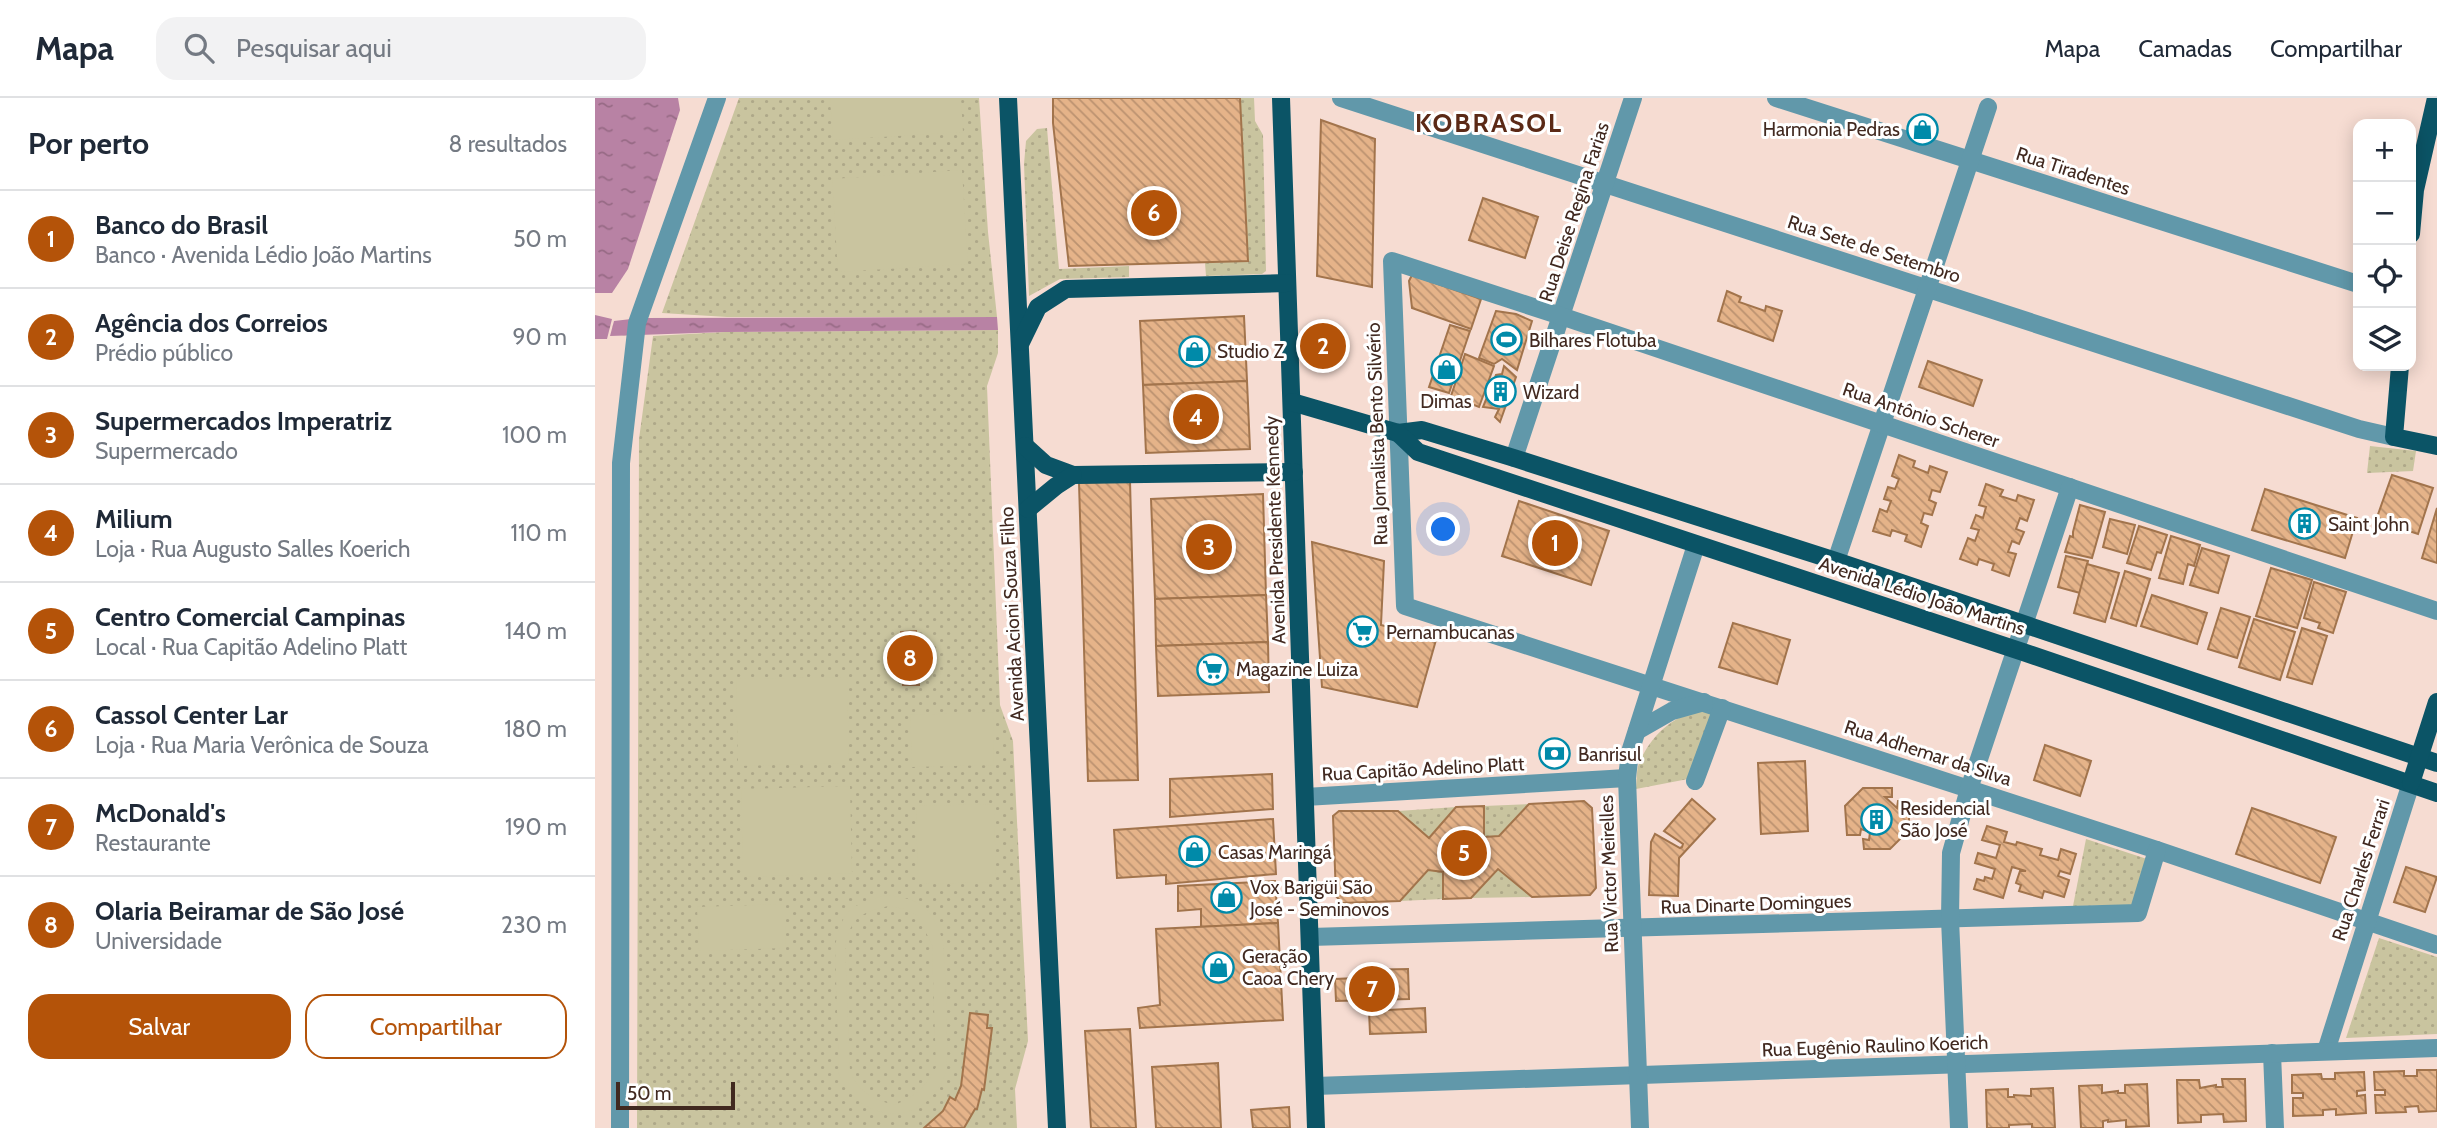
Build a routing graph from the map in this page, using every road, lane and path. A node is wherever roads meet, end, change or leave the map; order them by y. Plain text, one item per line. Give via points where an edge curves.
1 (717, 98) edge
2 (1008, 98) edge
3 (1281, 98) edge
4 (1341, 98) edge
5 (1633, 98) edge
6 (1776, 98) edge
7 (2436, 98) edge
8 (1988, 107) dead end
9 (1970, 160) junction
10 (1605, 184) junction
11 (2416, 186) edge
12 (1392, 261) joint
13 (2353, 282) edge
14 (1287, 283) junction
15 (1927, 288) junction
16 (1561, 316) junction
17 (1020, 344) junction
18 (2400, 371) edge
19 (1292, 402) junction
20 (1882, 424) junction
21 (1398, 433) junction
22 (2394, 437) junction
23 (1025, 446) junction
24 (2437, 446) edge
25 (1514, 458) junction
26 (1294, 472) junction
27 (1073, 475) junction
28 (2070, 487) junction
29 (1028, 509) junction
30 (1696, 544) junction
31 (1836, 561) junction
32 (1405, 606) joint
33 (2437, 611) edge
34 (2024, 624) junction
35 (2016, 649) junction
36 (1652, 684) junction
37 (1704, 702) junction
38 (2437, 702) edge
39 (1722, 708) junction
40 (1637, 730) junction
41 (2419, 757) junction
42 (2437, 763) edge
43 (1627, 778) junction
44 (1695, 781) dead end
45 (2411, 783) junction
46 (1969, 789) junction
47 (2437, 793) edge
48 (1305, 797) junction
49 (2157, 850) junction
50 (1950, 919) junction
51 (2367, 921) junction
52 (1632, 929) junction
53 (1310, 937) junction
54 (2437, 945) edge
55 (2437, 1048) edge
56 (2326, 1051) junction
57 (2272, 1054) junction
58 (1957, 1064) junction
59 (1638, 1075) junction
60 (1315, 1086) junction
61 (620, 1128) edge
62 (1057, 1128) edge
63 (1317, 1128) edge
64 (1640, 1128) edge
65 (1959, 1128) edge
66 (2275, 1128) edge

1 - 61 street via 637,323 621,463
2 - 17 main road, Avenida Acioni Souza Filho
3 - 14 main road, Avenida Presidente Kennedy
4 - 10 street, Rua Sete de Setembro
5 - 10 street, Rua Deise Regina Farias
6 - 9 street, Rua Tiradentes
7 - 11 main road
8 - 9 street
9 - 13 street, Rua Tiradentes
9 - 15 street
10 - 15 street, Rua Sete de Setembro
10 - 16 street, Rua Deise Regina Farias
12 - 16 street, Rua Antônio Scherer
12 - 21 street, Rua Jornalista Bento Silvério
14 - 17 main road via 1066,289 1038,307
14 - 19 main road, Avenida Presidente Kennedy
15 - 20 street
15 - 22 street, Rua Sete de Setembro
16 - 20 street, Rua Antônio Scherer
16 - 25 street, Rua Deise Regina Farias
17 - 23 main road, Avenida Acioni Souza Filho
18 - 22 main road
19 - 21 main road, Avenida Lédio João Martins
19 - 26 main road, Avenida Presidente Kennedy
20 - 28 street, Rua Antônio Scherer
20 - 31 street
21 - 25 main road, Avenida Lédio João Martins via 1422,430
21 - 30 main road, Avenida Lédio João Martins via 1418,452
21 - 32 street, Rua Jornalista Bento Silvério
22 - 24 main road
23 - 27 main road via 1046,465
23 - 29 main road, Avenida Acioni Souza Filho
25 - 31 main road, Avenida Lédio João Martins
26 - 27 main road
26 - 48 main road, Avenida Presidente Kennedy
27 - 29 main road
28 - 33 street, Rua Antônio Scherer
28 - 34 street
29 - 62 main road, Avenida Acioni Souza Filho
30 - 35 main road, Avenida Lédio João Martins
30 - 36 street, Rua Victor Meirelles
31 - 34 main road, Avenida Lédio João Martins
32 - 36 street, Rua Adhemar da Silva
34 - 35 street
34 - 41 main road, Avenida Lédio João Martins
35 - 45 main road, Avenida Lédio João Martins
35 - 46 street
36 - 37 street, Rua Adhemar da Silva
36 - 40 street, Rua Victor Meirelles
37 - 39 street, Rua Adhemar da Silva
37 - 40 street via 1672,711
38 - 41 main road, Rua Charles Ferrari
39 - 44 street
39 - 46 street, Rua Adhemar da Silva
40 - 43 street, Rua Victor Meirelles
41 - 42 main road, Avenida Lédio João Martins
41 - 45 main road, Rua Charles Ferrari
43 - 48 street, Rua Capitão Adelino Platt
43 - 52 street, Rua Victor Meirelles
45 - 47 main road, Avenida Lédio João Martins
45 - 51 street, Rua Charles Ferrari
46 - 49 street, Rua Adhemar da Silva
46 - 50 street via 1950,864
48 - 53 main road, Avenida Presidente Kennedy
49 - 50 street, Rua Dinarte Domingues via 2138,913
49 - 51 street, Rua Adhemar da Silva
50 - 52 street, Rua Dinarte Domingues
50 - 58 street
51 - 54 street, Rua Adhemar da Silva
51 - 56 street, Rua Charles Ferrari
52 - 53 street, Rua Dinarte Domingues
52 - 59 street, Rua Victor Meirelles
53 - 60 main road, Avenida Presidente Kennedy
55 - 56 street, Rua Eugênio Raulino Koerich
56 - 57 street, Rua Eugênio Raulino Koerich
57 - 58 street, Rua Eugênio Raulino Koerich
57 - 66 street
58 - 59 street, Rua Eugênio Raulino Koerich
58 - 65 street
59 - 60 street, Rua Eugênio Raulino Koerich
59 - 64 street, Rua Victor Meirelles
60 - 63 main road, Avenida Presidente Kennedy

